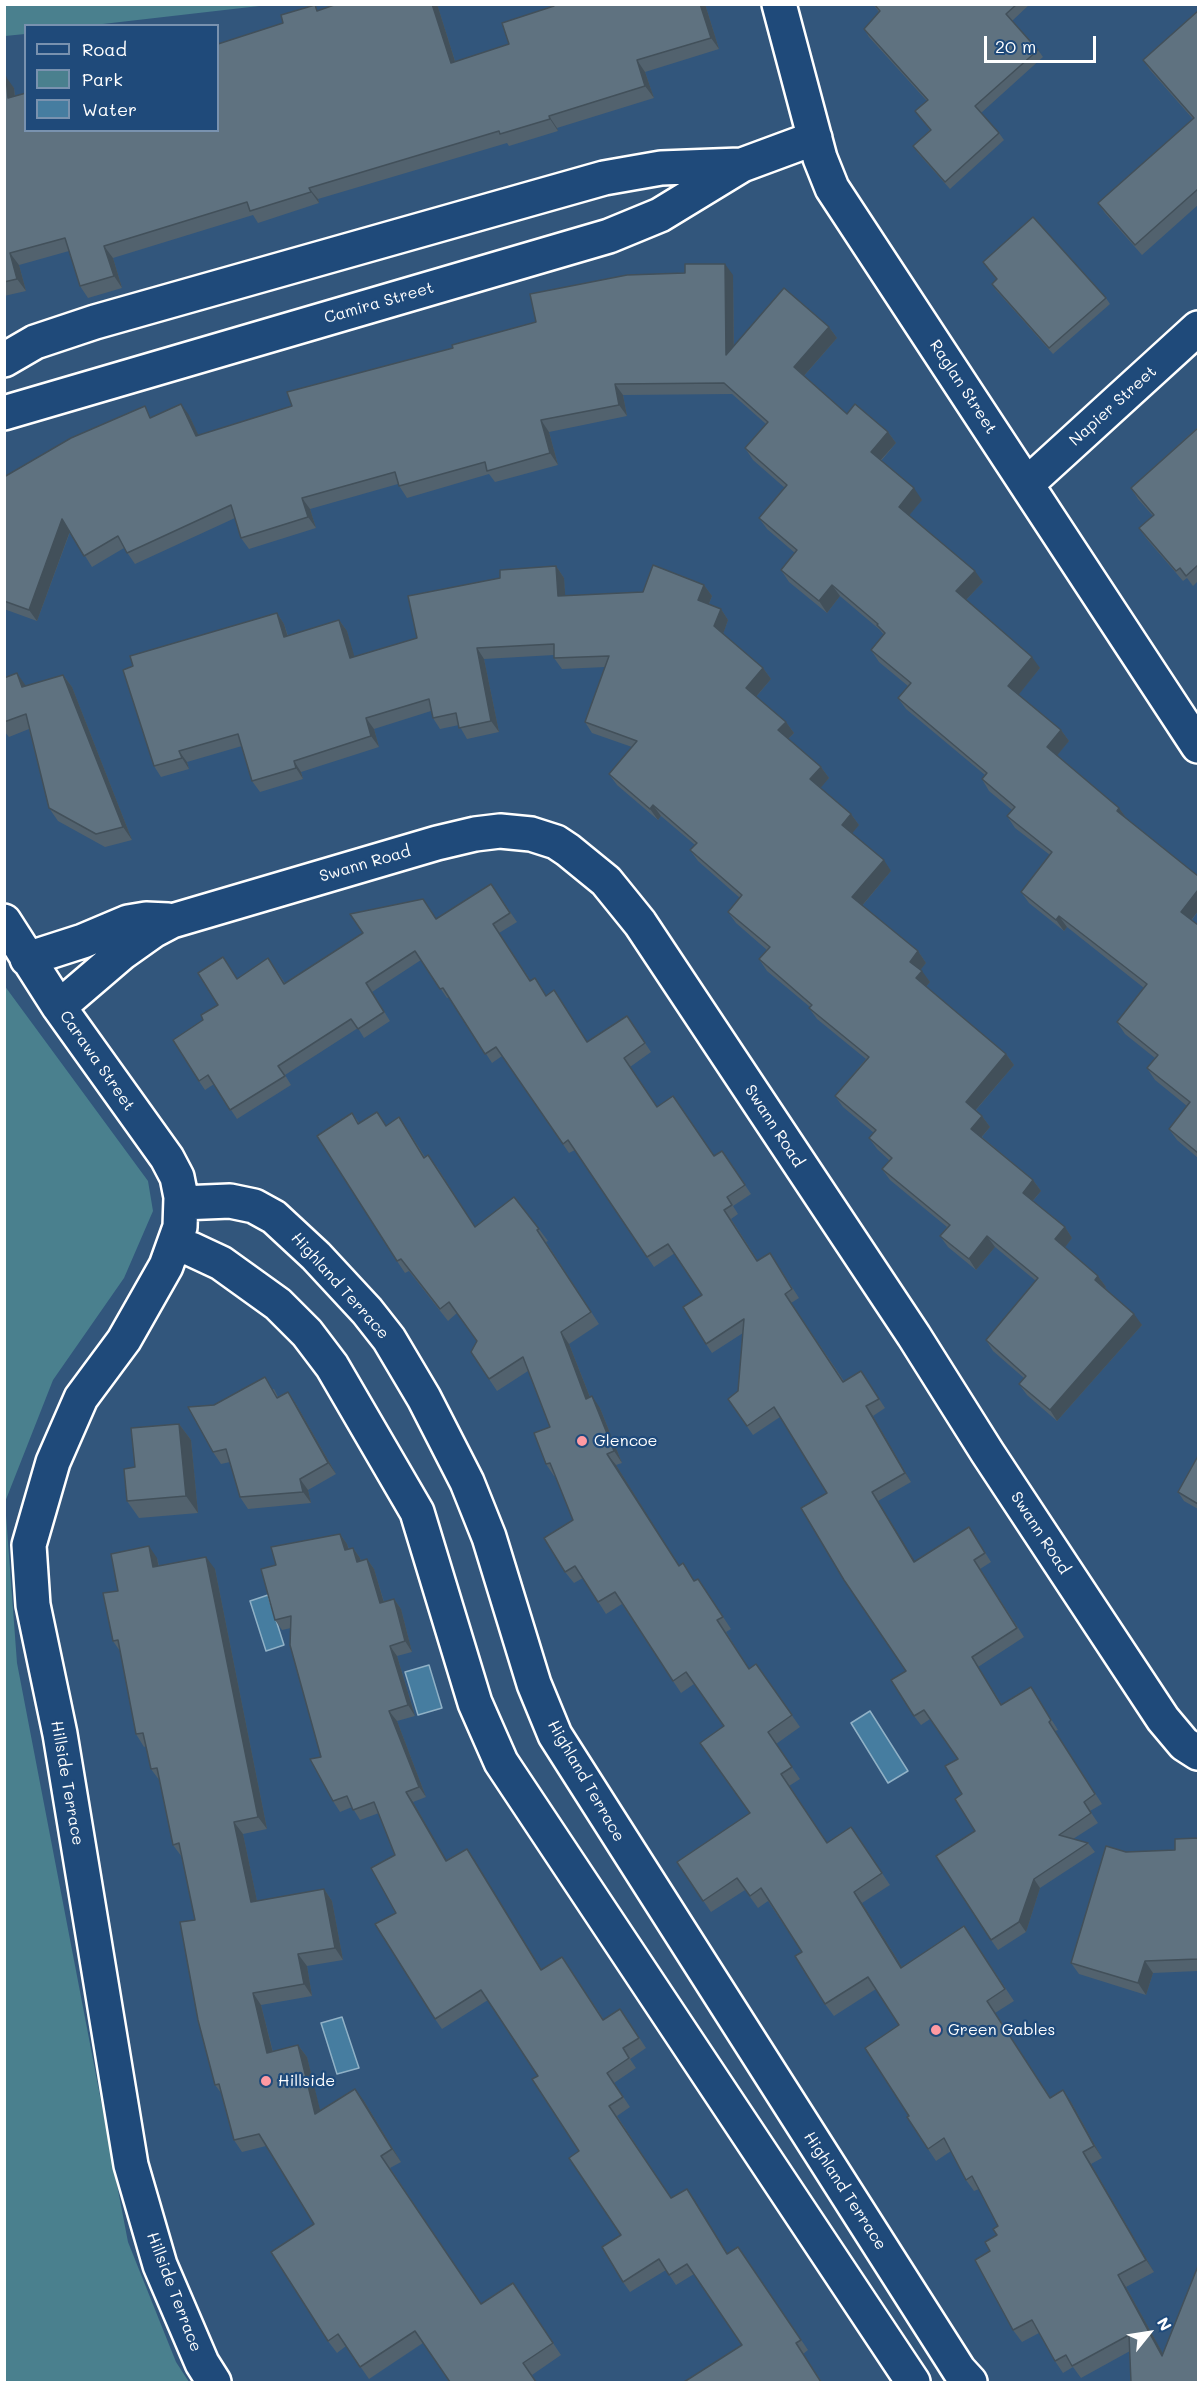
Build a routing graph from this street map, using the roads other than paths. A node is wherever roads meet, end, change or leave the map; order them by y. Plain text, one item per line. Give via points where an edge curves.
1 (779, 4) edge
2 (814, 138) junction
3 (742, 165) junction
4 (1198, 328) edge
5 (4, 360) edge
6 (4, 413) edge
7 (1027, 484) junction
8 (1198, 746) edge
9 (4, 921) edge
10 (172, 921) junction
11 (27, 959) junction
12 (59, 1007) junction
13 (181, 1203) junction
14 (175, 1245) junction
15 (1198, 1754) edge
16 (214, 2382) edge
17 (913, 2382) edge
18 (970, 2382) edge

1 - 2 street, Raglan Street
2 - 3 street, Camira Street
2 - 7 street, Raglan Street via 827,178 844,207
3 - 5 street, Camira Street via 662,168 603,178 95,322 35,342
3 - 6 street, Camira Street via 660,215 609,236
4 - 7 street, Napier Street
7 - 8 street, Raglan Street
9 - 11 street, Carawa Street
10 - 11 street, Swann Road via 134,920
10 - 12 street, Swann Road via 106,966
10 - 15 street, Swann Road via 482,833 513,831 542,837 593,868 640,923 1163,1719
11 - 12 street, Carawa Street
12 - 13 street, Carawa Street via 167,1158 177,1177
13 - 14 street, Hillside Terrace
13 - 18 street, Highland Terrace via 223,1200 248,1204 274,1216 316,1256 389,1339 467,1482 489,1537 534,1684 555,1735
14 - 16 street, Hillside Terrace via 124,1340 81,1398 53,1462 30,1545 33,1605 60,1734 131,2164 160,2265
14 - 17 street via 221,1263 278,1304 332,1366 417,1512 475,1703 501,1762

